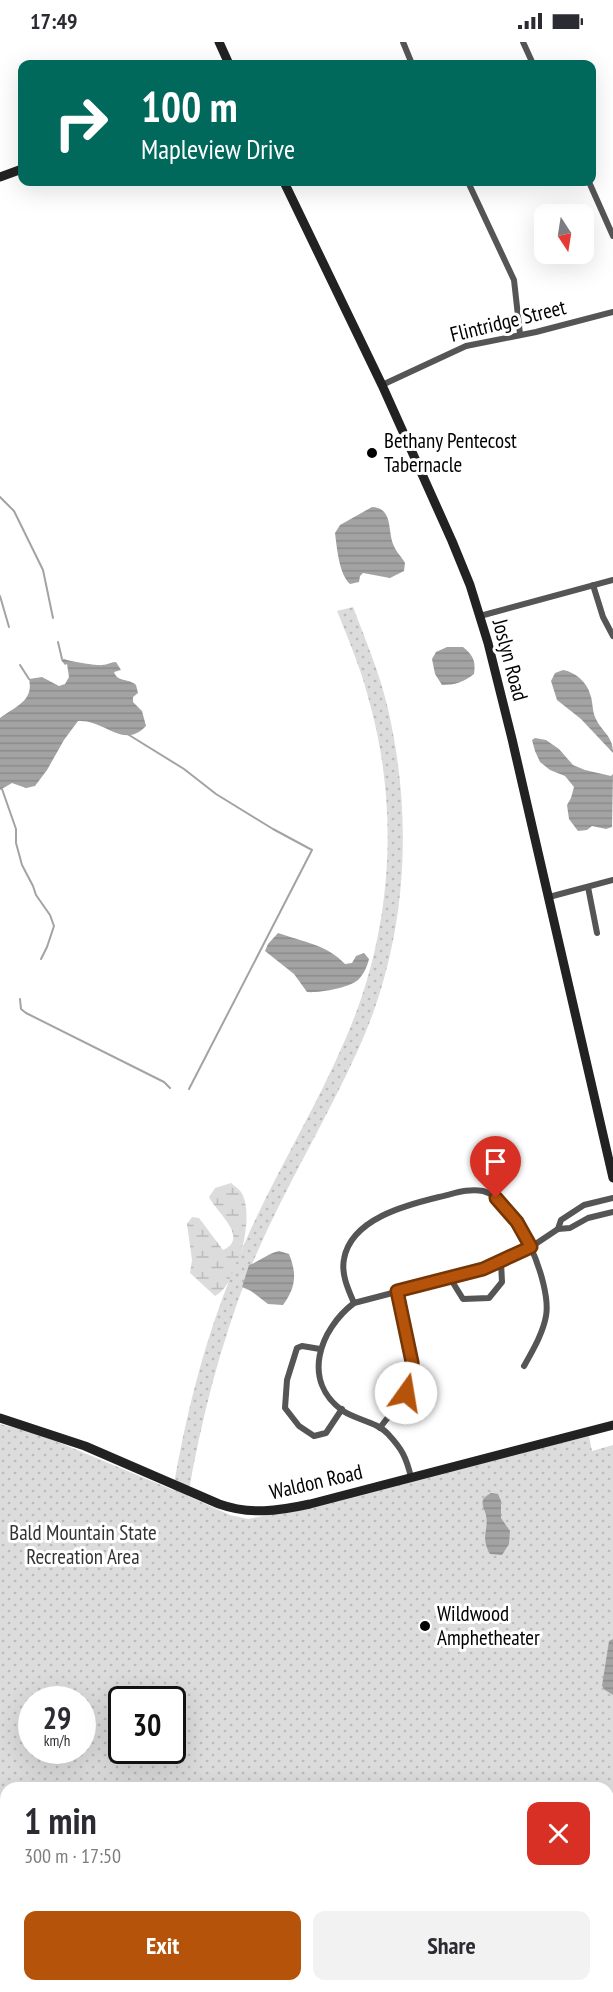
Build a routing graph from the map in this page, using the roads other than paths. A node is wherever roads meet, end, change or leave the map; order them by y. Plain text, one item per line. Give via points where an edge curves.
1 (219, 42) edge
2 (403, 42) edge
3 (523, 42) edge
4 (227, 60) edge
5 (410, 60) edge
6 (531, 60) edge
7 (18, 170) edge
8 (0, 177) edge
9 (286, 186) edge
10 (470, 186) edge
11 (591, 186) edge
12 (613, 236) edge
13 (613, 312) edge
14 (520, 334) junction
15 (382, 386) junction
16 (613, 580) edge
17 (593, 585) junction
18 (480, 616) junction
19 (613, 636) edge
20 (613, 880) edge
21 (588, 887) junction
22 (549, 897) junction
23 (597, 933) dead end
24 (613, 1178) edge
25 (613, 1198) edge
26 (584, 1205) junction
27 (613, 1212) edge
28 (588, 1218) junction
29 (558, 1229) junction
30 (531, 1247) junction
31 (501, 1262) junction
32 (450, 1278) junction
33 (397, 1291) junction
34 (354, 1303) junction
35 (320, 1350) junction
36 (524, 1366) dead end
37 (342, 1409) junction
38 (0, 1418) edge
39 (613, 1425) edge
40 (380, 1428) junction
41 (411, 1477) junction

1 - 4 street
2 - 5 street
3 - 6 street
7 - 8 street
9 - 15 street, Joslyn Road
10 - 14 street via 514,280
11 - 12 street
13 - 14 street, Flintridge Street
14 - 15 street, Flintridge Street via 466,345
15 - 18 street, Joslyn Road via 452,541
16 - 17 street
17 - 18 street
17 - 19 street
18 - 22 street, Joslyn Road
20 - 21 street
21 - 22 street
21 - 23 street
22 - 24 street, Joslyn Road
25 - 26 street
26 - 28 street
26 - 29 street via 561,1220
27 - 28 street
28 - 29 street via 570,1228
29 - 30 street
30 - 31 street
30 - 34 street via 517,1222 492,1194 482,1191 465,1191 394,1210 361,1230 348,1246 344,1277
30 - 36 street via 543,1279 547,1314
31 - 32 street
31 - 32 street via 502,1282 489,1298 463,1299
32 - 33 street
33 - 34 street
33 - 40 street via 413,1374 406,1393
34 - 35 street via 331,1325
35 - 37 street via 321,1383
35 - 37 street via 297,1348 285,1408 314,1437 326,1433
37 - 40 street
38 - 41 street, Waldon Road via 65,1438 209,1500 245,1511 282,1510
39 - 41 street, Waldon Road
40 - 41 street via 402,1448

